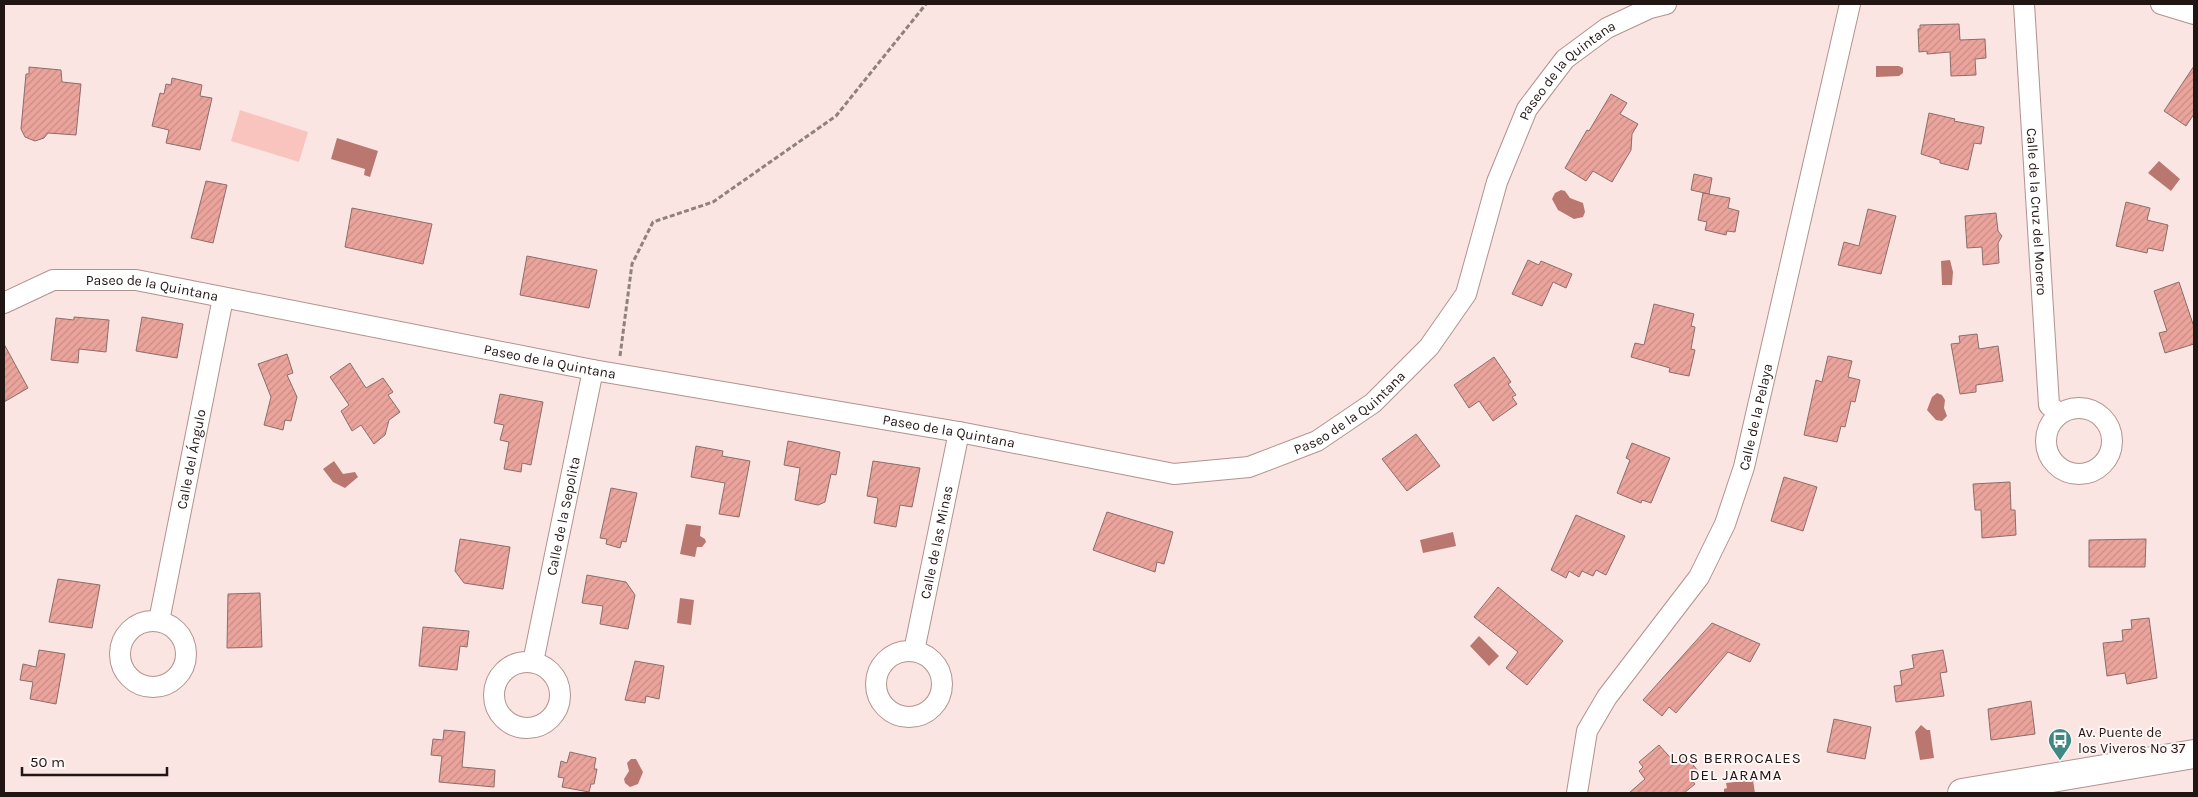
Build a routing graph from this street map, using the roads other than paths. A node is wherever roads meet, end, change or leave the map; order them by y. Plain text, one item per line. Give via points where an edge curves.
1 (1666, 4) edge
2 (1850, 4) edge
3 (2024, 4) edge
4 (2161, 4) edge
5 (2194, 14) edge
6 (223, 298) junction
7 (4, 304) edge
8 (593, 370) junction
9 (2059, 414) dead end
10 (959, 432) junction
11 (159, 621) dead end
12 (914, 651) dead end
13 (533, 662) dead end
14 (2194, 754) edge
15 (2036, 787) edge
16 (1577, 793) edge
17 (1962, 793) edge

1 - 10 street, Paseo de la Quintana via 1607,28 1564,60 1527,109 1498,182 1466,294 1429,347 1373,403 1317,441 1249,467 1174,474
2 - 16 street, Calle de la Pelaya via 1744,467 1725,524 1699,577 1607,697 1587,731
3 - 9 street, Calle de la Cruz del Morero via 2049,406
4 - 5 street
6 - 7 street, Paseo de la Quintana via 136,280 53,280
6 - 8 street, Paseo de la Quintana
6 - 11 street, Calle del Ángulo
8 - 10 street, Paseo de la Quintana
8 - 13 street, Calle de la Sepolita
10 - 12 street, Calle de las Minas
14 - 15 street
15 - 17 street

